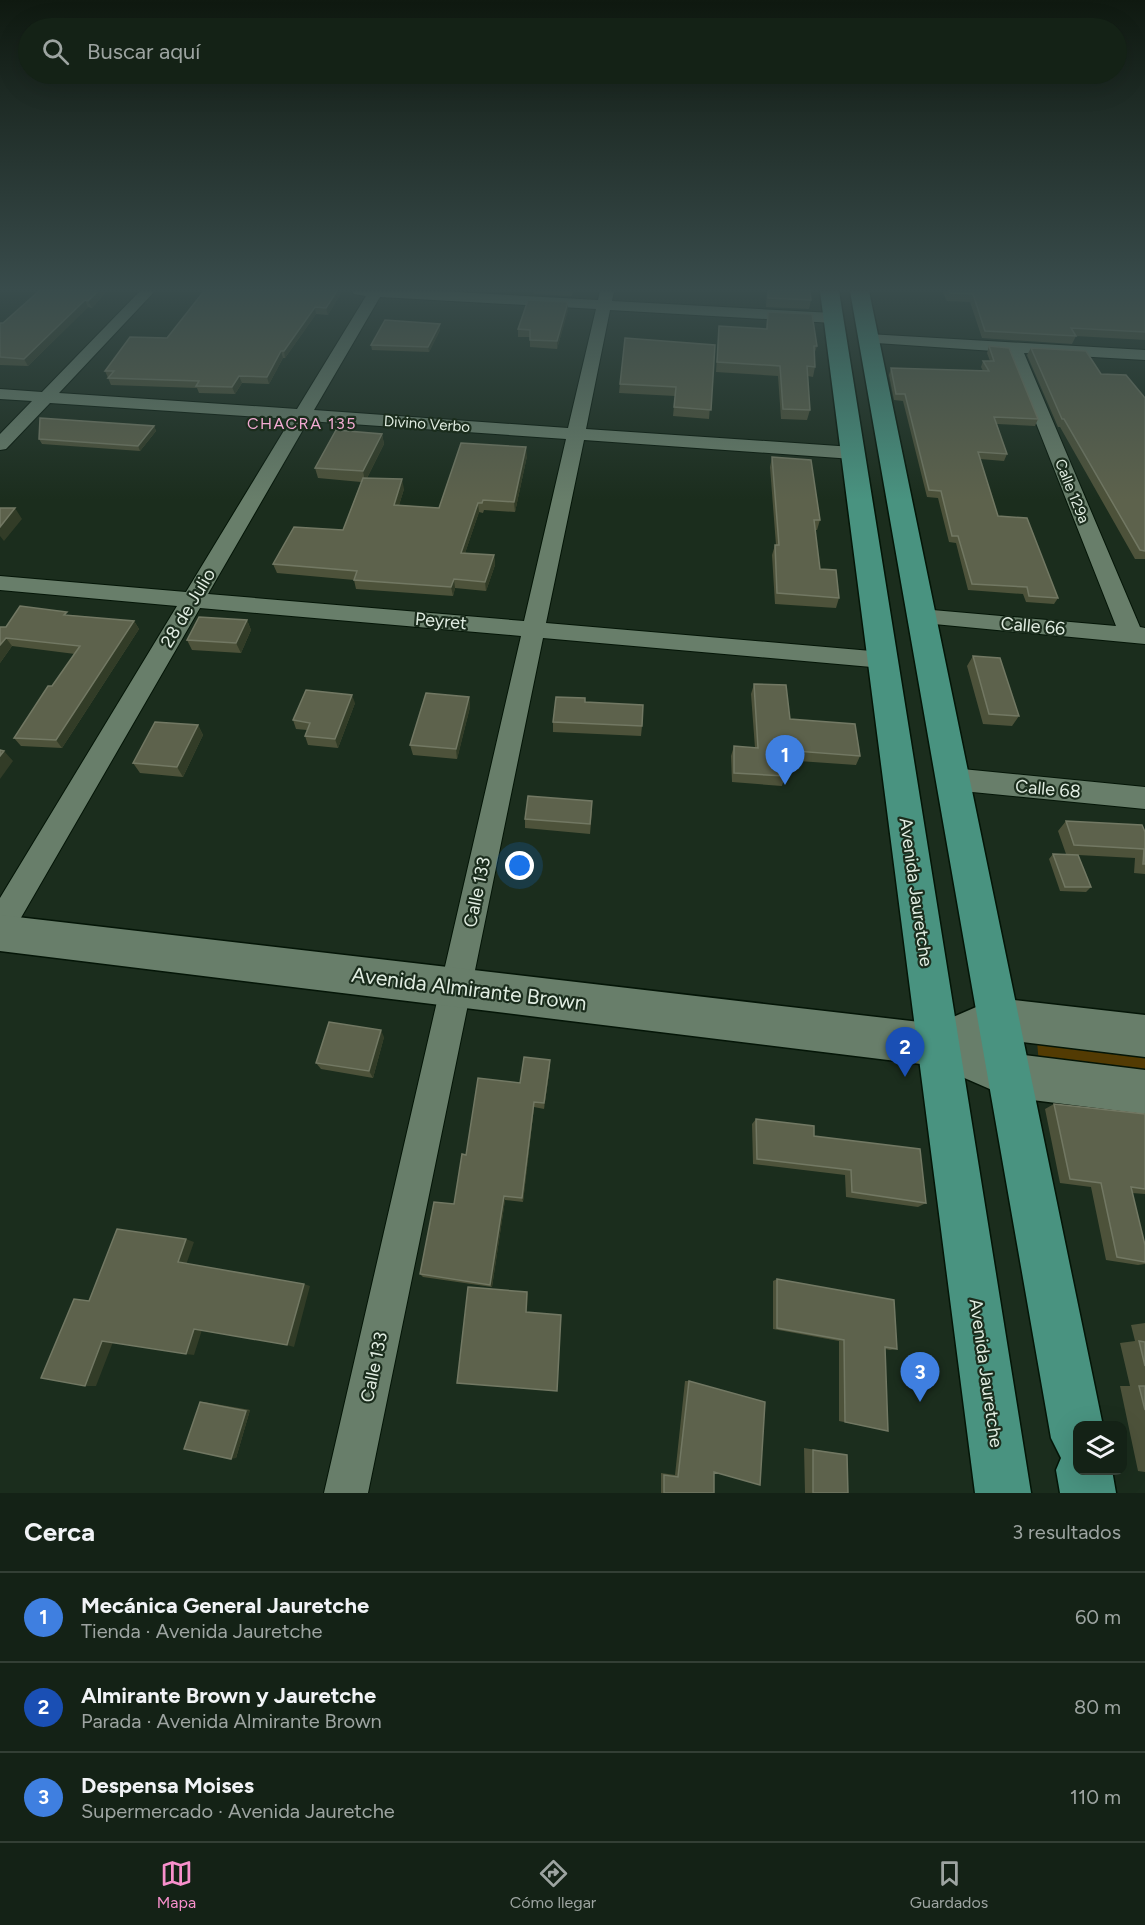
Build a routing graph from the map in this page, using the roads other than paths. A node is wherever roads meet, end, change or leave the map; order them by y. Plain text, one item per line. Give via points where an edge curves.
1 (81, 361) edge
2 (332, 361) edge
3 (592, 361) edge
4 (840, 361) edge
5 (872, 361) edge
6 (1020, 361) edge
7 (0, 394) edge
8 (46, 397) junction
9 (302, 415) junction
10 (576, 434) junction
11 (0, 445) edge
12 (854, 453) junction
13 (0, 584) edge
14 (193, 599) junction
15 (921, 616) junction
16 (534, 629) junction
17 (1138, 635) edge
18 (883, 660) junction
19 (952, 779) junction
20 (1145, 798) edge
21 (0, 925) edge
22 (0, 933) edge
23 (456, 987) junction
24 (998, 1018) junction
25 (1145, 1036) edge
26 (938, 1045) junction
27 (1008, 1075) junction
28 (1145, 1092) edge
29 (1074, 1421) edge
30 (1085, 1475) edge
31 (346, 1493) edge
32 (1003, 1493) edge
33 (1088, 1493) edge

1 - 8 street
2 - 9 street, 28 de Julio
3 - 10 street, Calle 133
4 - 12 main road, Avenida Jauretche
5 - 15 main road
6 - 17 street, Calle 129a
7 - 8 street, Divino Verbo
8 - 9 street, Divino Verbo
8 - 11 street
9 - 10 street, Divino Verbo
9 - 14 street, 28 de Julio
10 - 12 street, Divino Verbo
10 - 16 street, Calle 133
12 - 18 main road, Avenida Jauretche
13 - 14 street, Peyret
14 - 16 street, Peyret
14 - 21 street, 28 de Julio
15 - 17 street, Calle 66
15 - 19 main road
16 - 18 street, Peyret
16 - 23 street, Calle 133
18 - 26 main road, Avenida Jauretche
19 - 20 street, Calle 68
19 - 24 main road
22 - 23 main road, Avenida Almirante Brown
23 - 26 main road, Avenida Almirante Brown
23 - 31 street, Calle 133
24 - 25 main road
24 - 26 main road
24 - 27 main road
26 - 27 main road, Avenida Almirante Brown
26 - 32 main road, Avenida Jauretche
27 - 28 main road, Avenida Almirante Brown
27 - 29 main road
30 - 33 main road

